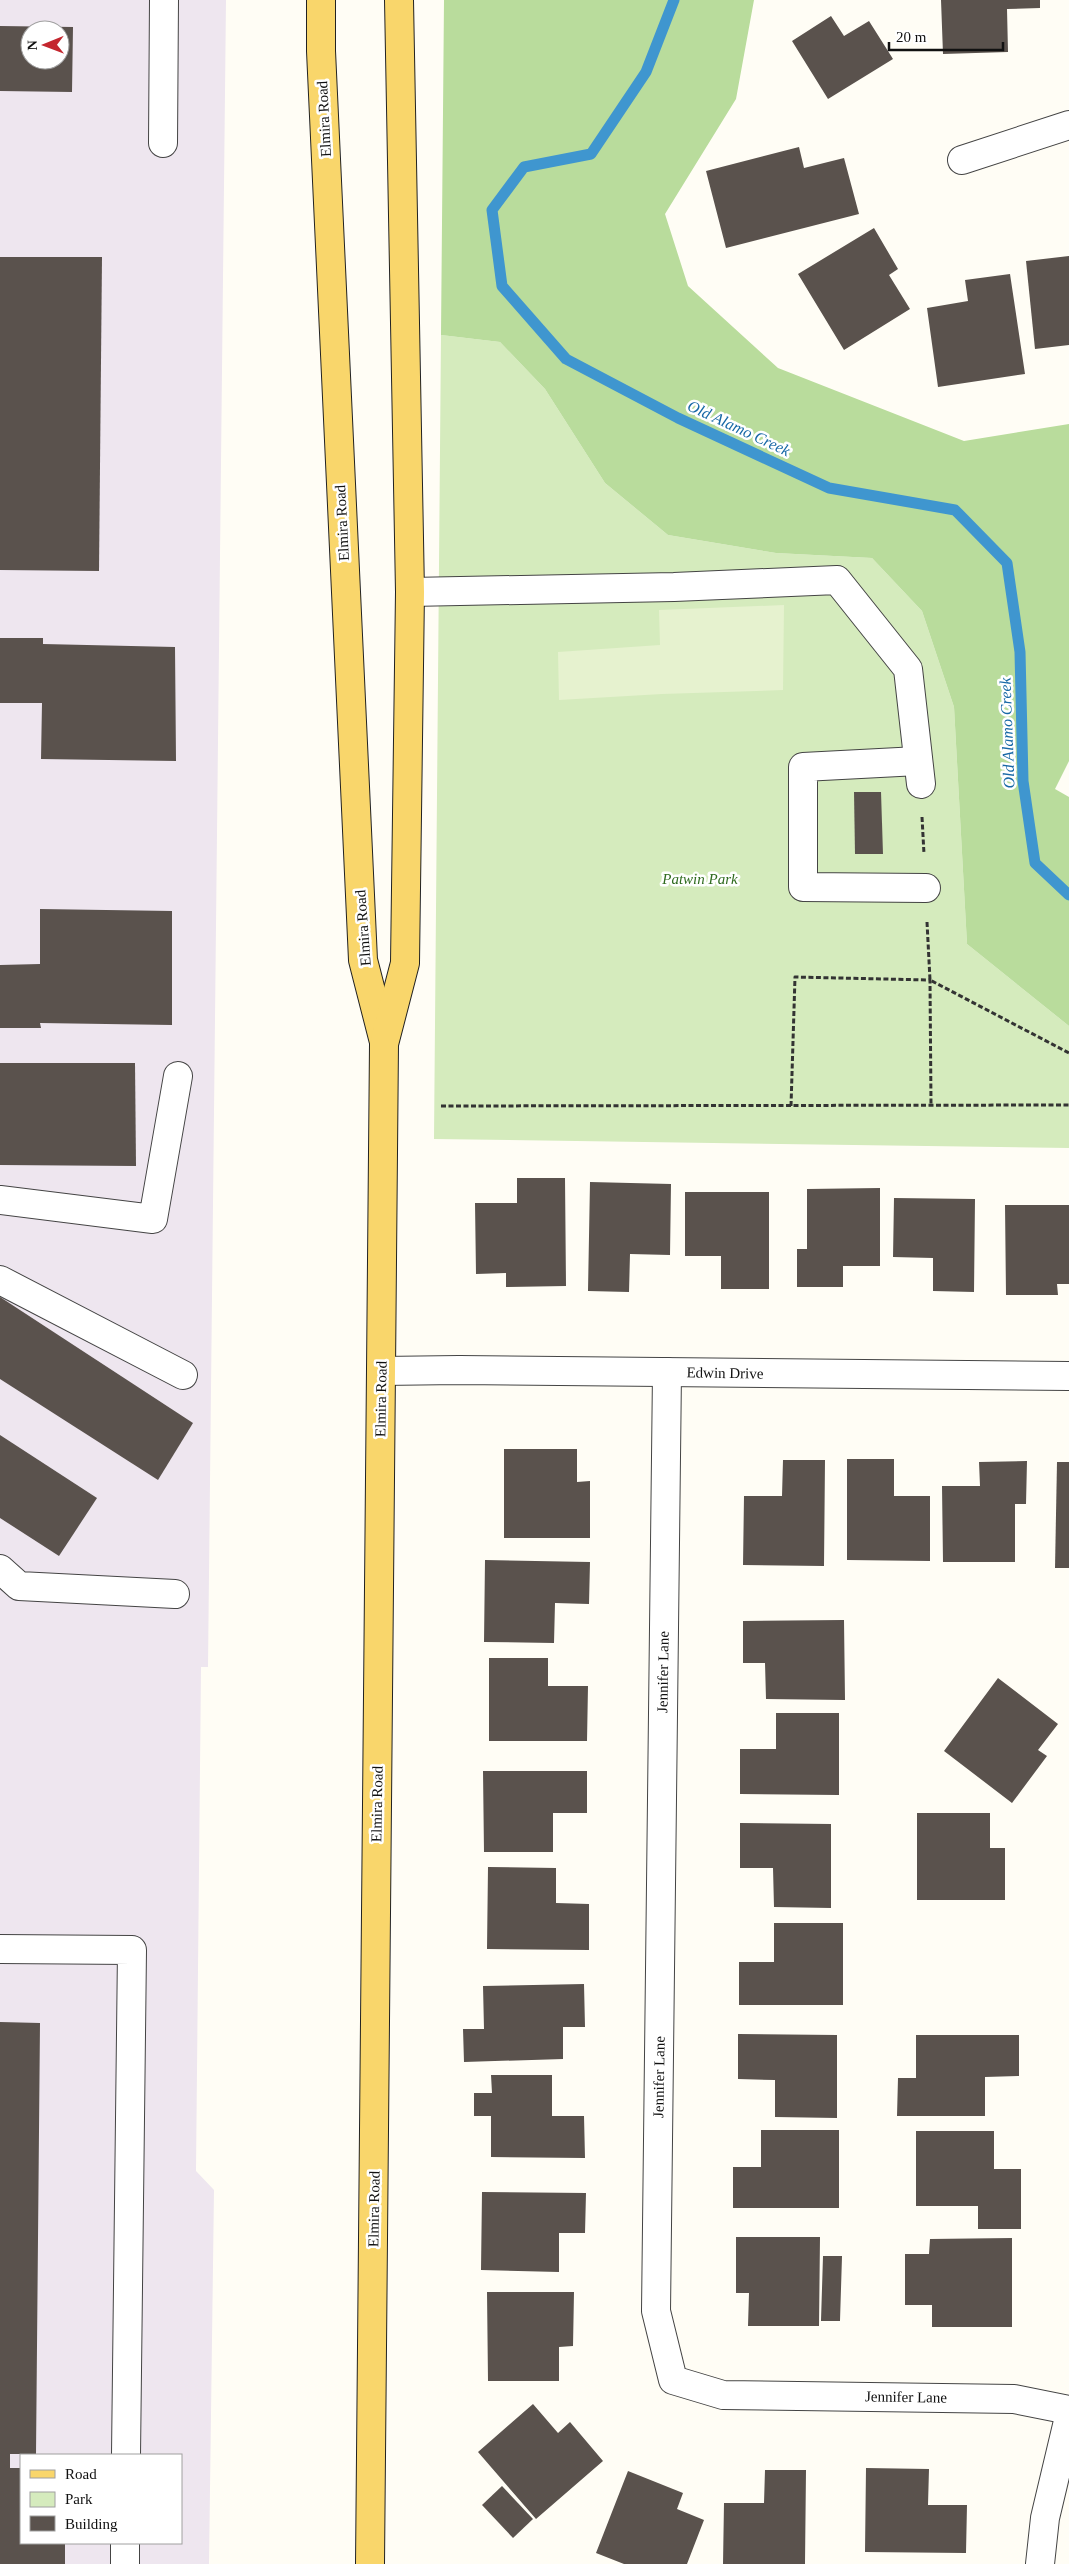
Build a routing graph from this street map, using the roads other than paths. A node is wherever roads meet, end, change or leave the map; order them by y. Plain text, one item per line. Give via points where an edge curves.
1 (164, 0) edge
2 (321, 0) edge
3 (398, 0) edge
4 (1069, 125) edge
5 (163, 143) dead end
6 (962, 160) dead end
7 (410, 592) junction
8 (926, 888) road end
9 (384, 1044) junction
10 (178, 1076) dead end
11 (0, 1200) edge
12 (0, 1280) edge
13 (381, 1371) junction
14 (667, 1372) junction
15 (183, 1375) dead end
16 (1069, 1376) edge
17 (0, 1569) edge
18 (175, 1594) dead end
19 (0, 1949) edge
20 (1069, 2410) edge
21 (1069, 2417) edge
22 (126, 2454) edge
23 (125, 2544) edge
24 (124, 2564) edge
25 (370, 2564) edge
26 (1040, 2564) edge

1 - 5 street
2 - 9 main road, Elmira Road via 321,61 363,960
3 - 7 main road, Elmira Road
4 - 6 street
7 - 8 street via 674,588 836,580 908,669 919,773 803,767 803,887
7 - 9 main road, Elmira Road via 405,962
9 - 13 main road, Elmira Road
10 - 11 street via 153,1219
12 - 15 street
13 - 14 street, Edwin Drive
13 - 25 main road, Elmira Road
14 - 16 street, Edwin Drive
14 - 20 street, Jennifer Lane via 656,2311 673,2380 723,2394 1014,2399
17 - 18 street via 19,1586
19 - 22 street via 132,1950
21 - 26 street via 1045,2518
23 - 24 street

